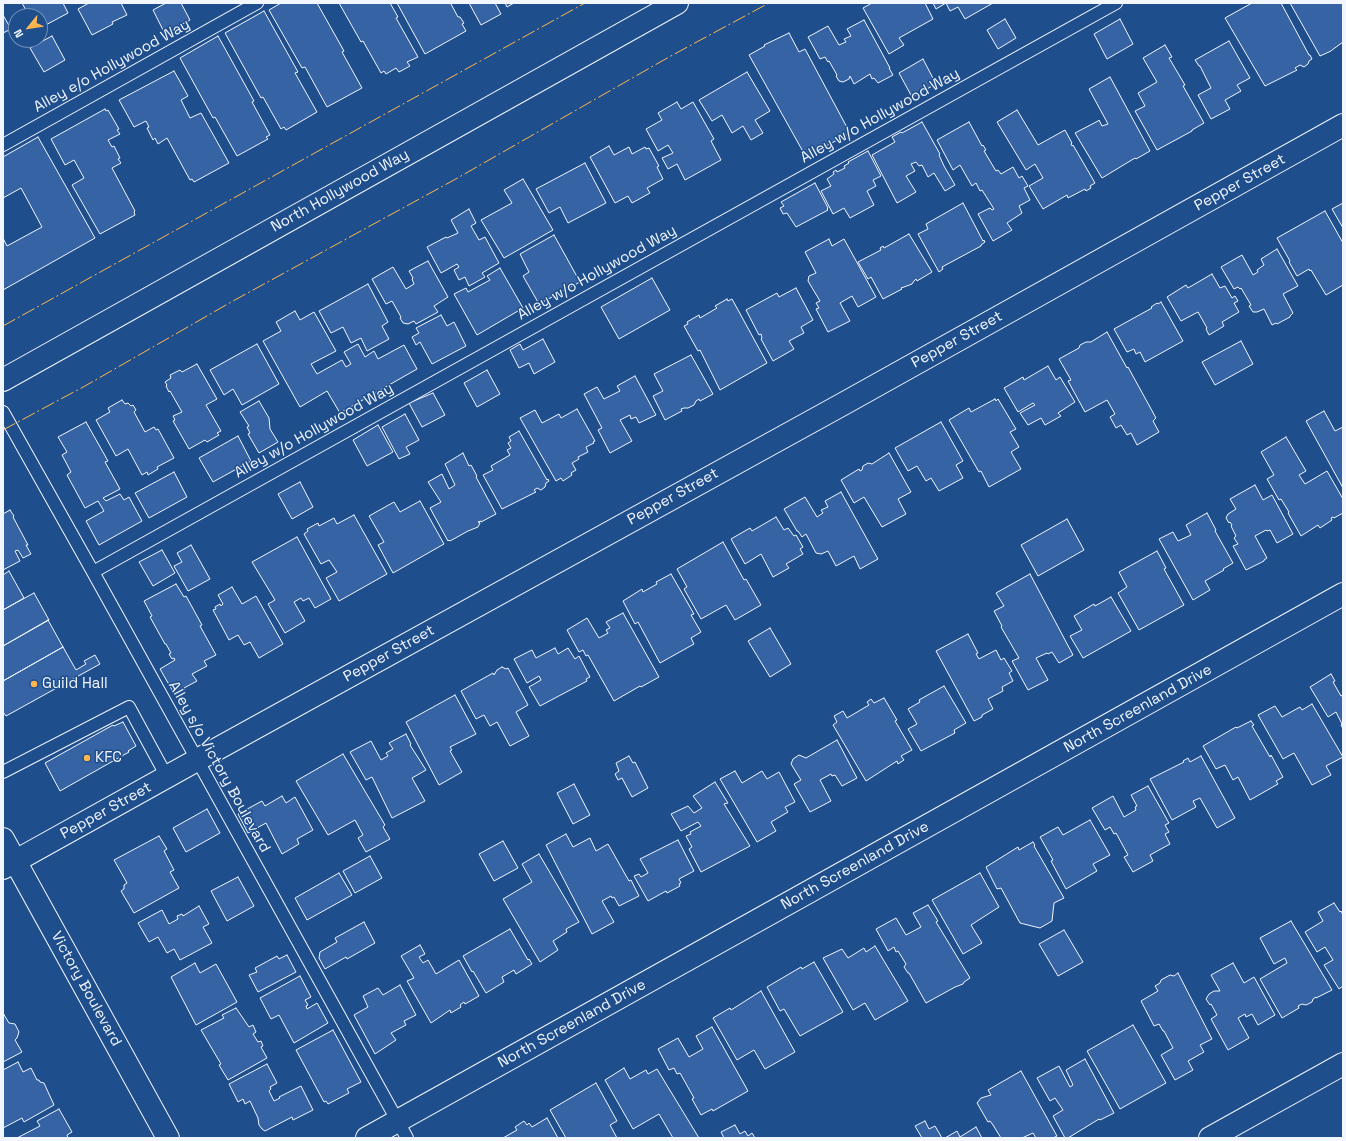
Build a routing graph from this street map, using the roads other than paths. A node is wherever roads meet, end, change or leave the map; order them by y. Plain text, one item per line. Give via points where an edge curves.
1 (257, 3) edge
2 (677, 3) edge
3 (1116, 3) edge
4 (1343, 125) edge
5 (3, 145) edge
6 (3, 380) edge
7 (3, 412) edge
8 (93, 572) junction
9 (1343, 594) edge
10 (197, 760) junction
11 (3, 772) edge
12 (167, 777) junction
13 (3, 840) edge
14 (9, 865) edge
15 (1343, 1064) edge
16 (403, 1130) edge
17 (168, 1138) edge
18 (367, 1138) edge
19 (1210, 1138) edge

1 - 5 lane, Alley e/o Hollywood Way
2 - 6 street, North Hollywood Way
3 - 8 lane, Alley w/o Hollywood Way
4 - 10 street, Pepper Street
7 - 8 lane, Alley s/o Victory Boulevard
8 - 10 lane, Alley s/o Victory Boulevard
9 - 16 street, North Screenland Drive
10 - 12 street, Pepper Street
10 - 16 lane, Alley s/o Victory Boulevard
11 - 12 lane via 129,707
12 - 14 street, Pepper Street
13 - 14 street, Victory Boulevard
14 - 17 street, Victory Boulevard
15 - 19 street
16 - 18 street, North Screenland Drive

